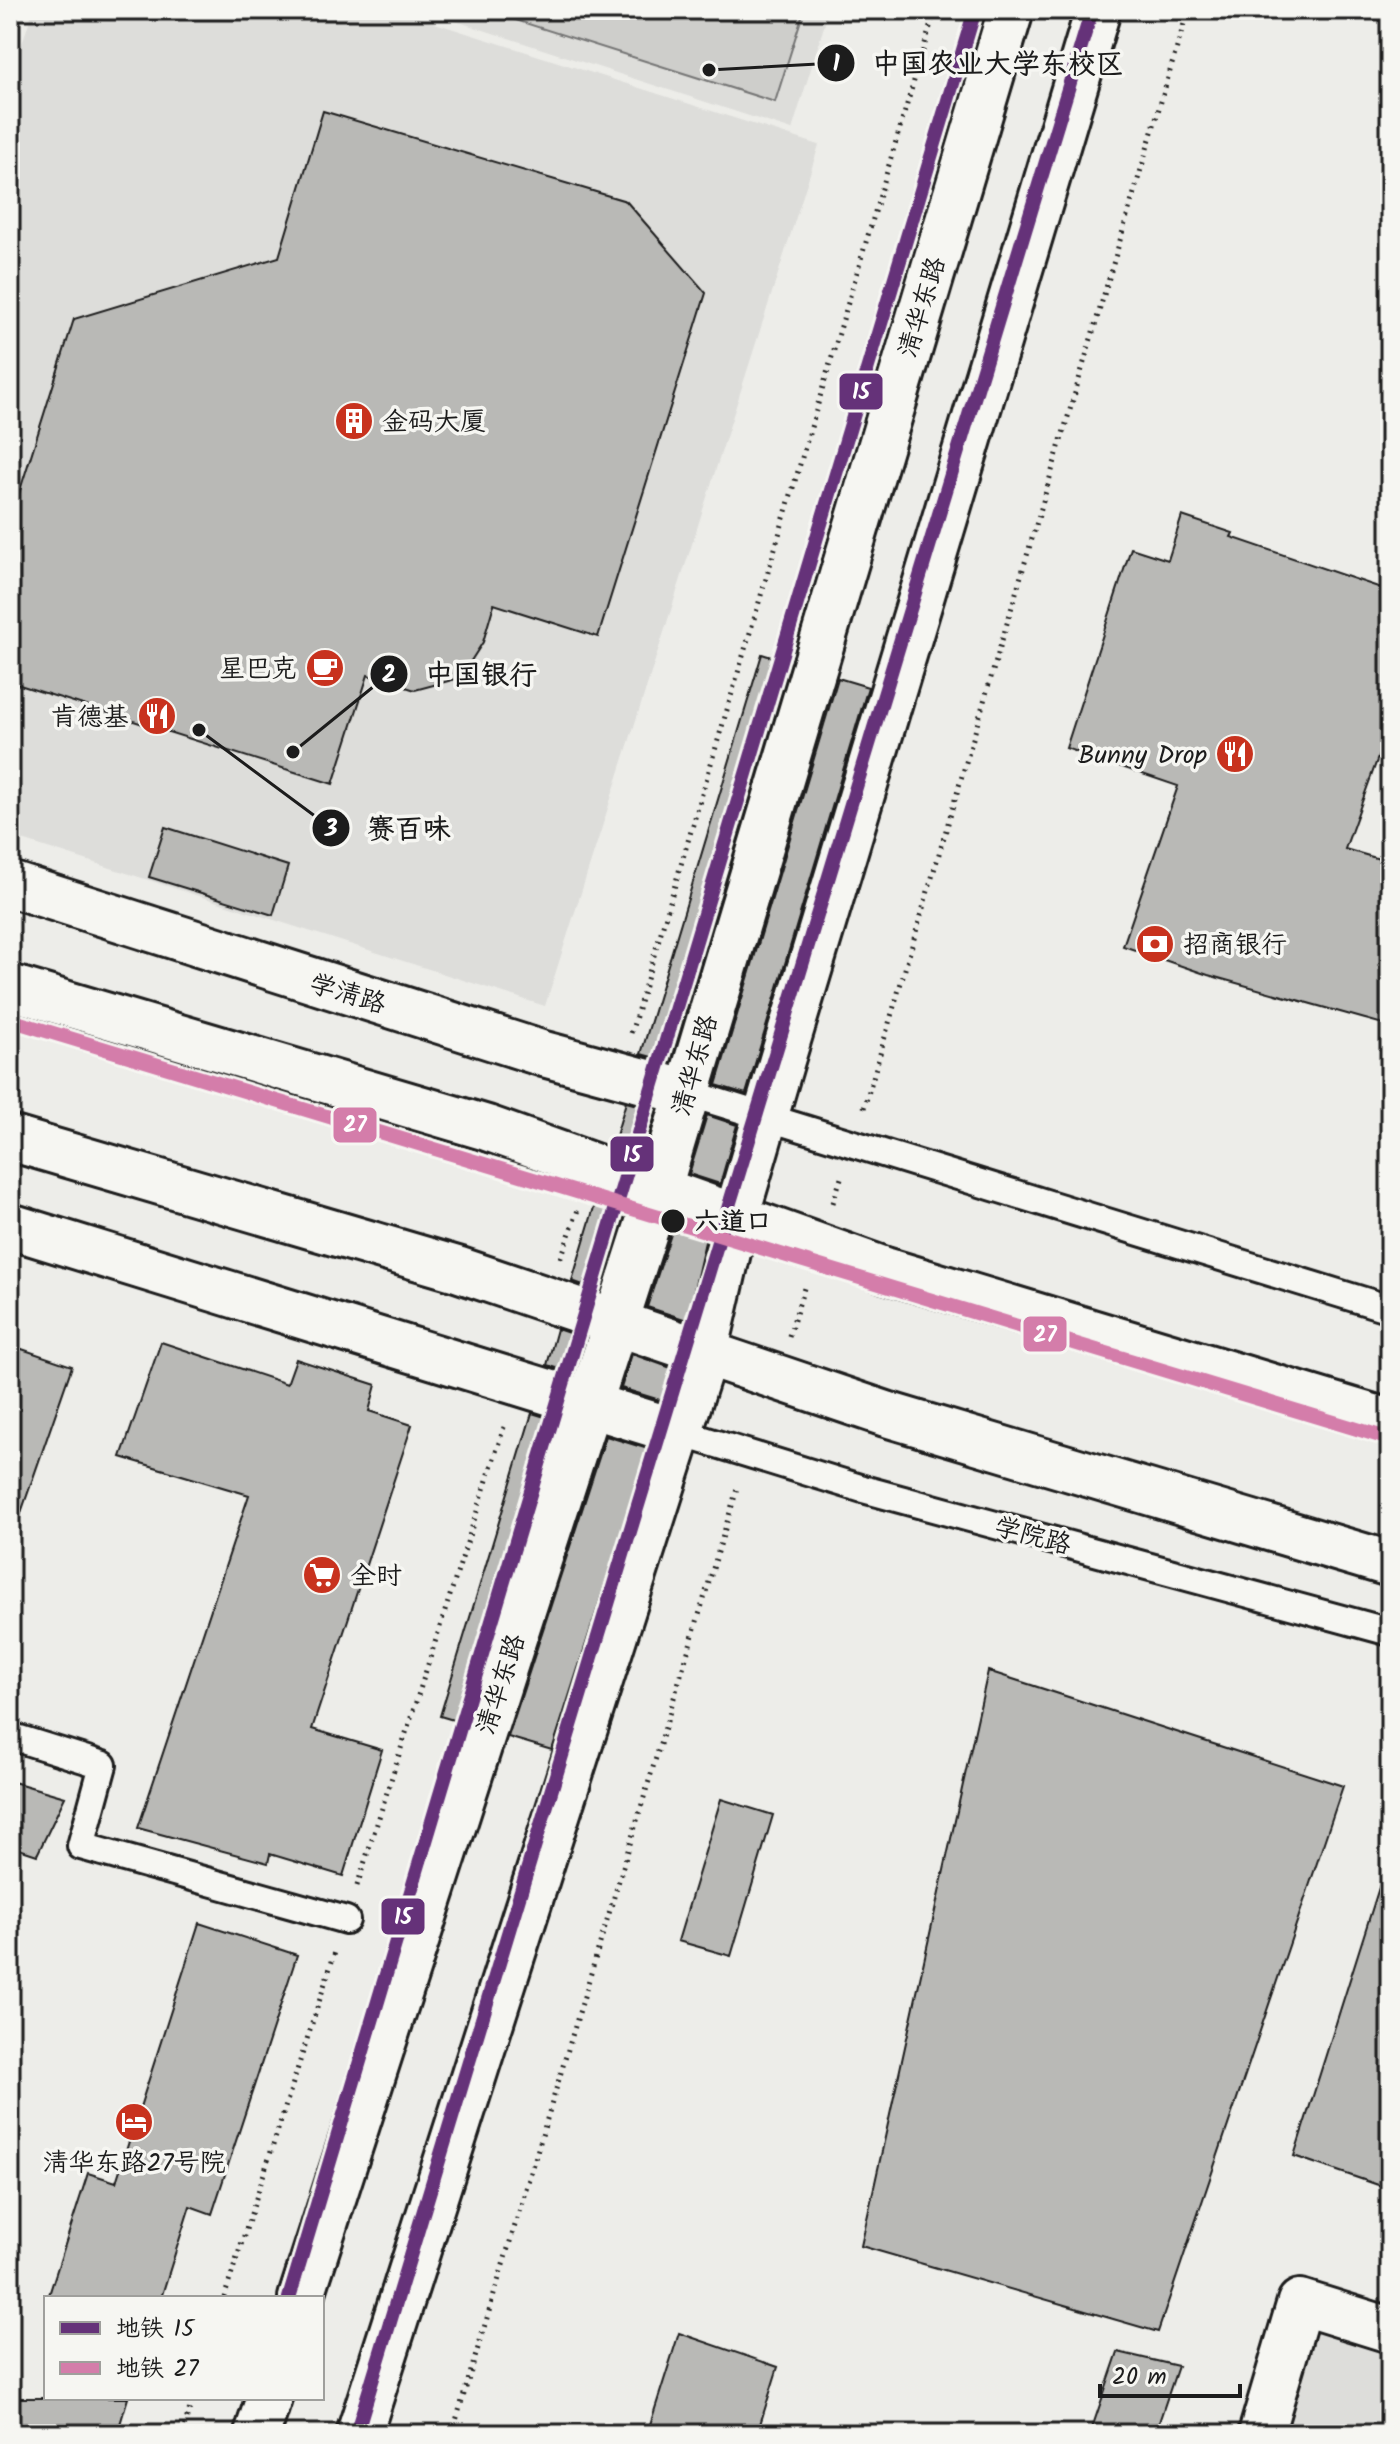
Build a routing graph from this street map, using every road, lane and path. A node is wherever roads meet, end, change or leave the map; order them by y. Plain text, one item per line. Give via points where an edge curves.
1 (1011, 10) edge
2 (1098, 10) edge
3 (10, 884) edge
4 (10, 987) edge
5 (688, 1093) junction
6 (766, 1116) junction
7 (10, 1138) edge
8 (657, 1188) junction
9 (736, 1217) junction
10 (10, 1226) edge
11 (1390, 1309) edge
12 (615, 1323) junction
13 (705, 1353) junction
14 (591, 1405) junction
15 (1390, 1422) edge
16 (678, 1432) junction
17 (1390, 1564) edge
18 (1390, 1632) edge
19 (10, 1736) edge
20 (346, 1920) dead end
21 (302, 2296) edge
22 (1390, 2330) edge
23 (192, 2400) edge
24 (268, 2400) edge
25 (182, 2434) edge
26 (257, 2434) edge
27 (359, 2434) edge
28 (1261, 2434) edge

1 - 5 main road, 清华东路
2 - 6 main road
3 - 5 main road, 学清路 via 544,1054
4 - 8 main road via 487,1128
5 - 6 lane
5 - 8 main road, 清华东路
6 - 9 main road
6 - 11 lane
7 - 12 main road via 457,1269
8 - 9 main road
8 - 12 main road, 清华东路
9 - 13 main road
9 - 15 main road via 885,1270
10 - 14 main road
12 - 13 main road
12 - 14 main road, 清华东路
13 - 16 main road
13 - 17 main road via 886,1414
14 - 16 main road
14 - 21 main road, 清华东路
16 - 18 lane, 学院路 via 863,1489
16 - 27 main road
19 - 20 lane via 103,1765 81,1846
22 - 28 main road via 1300,2302
23 - 25 path
24 - 26 main road

